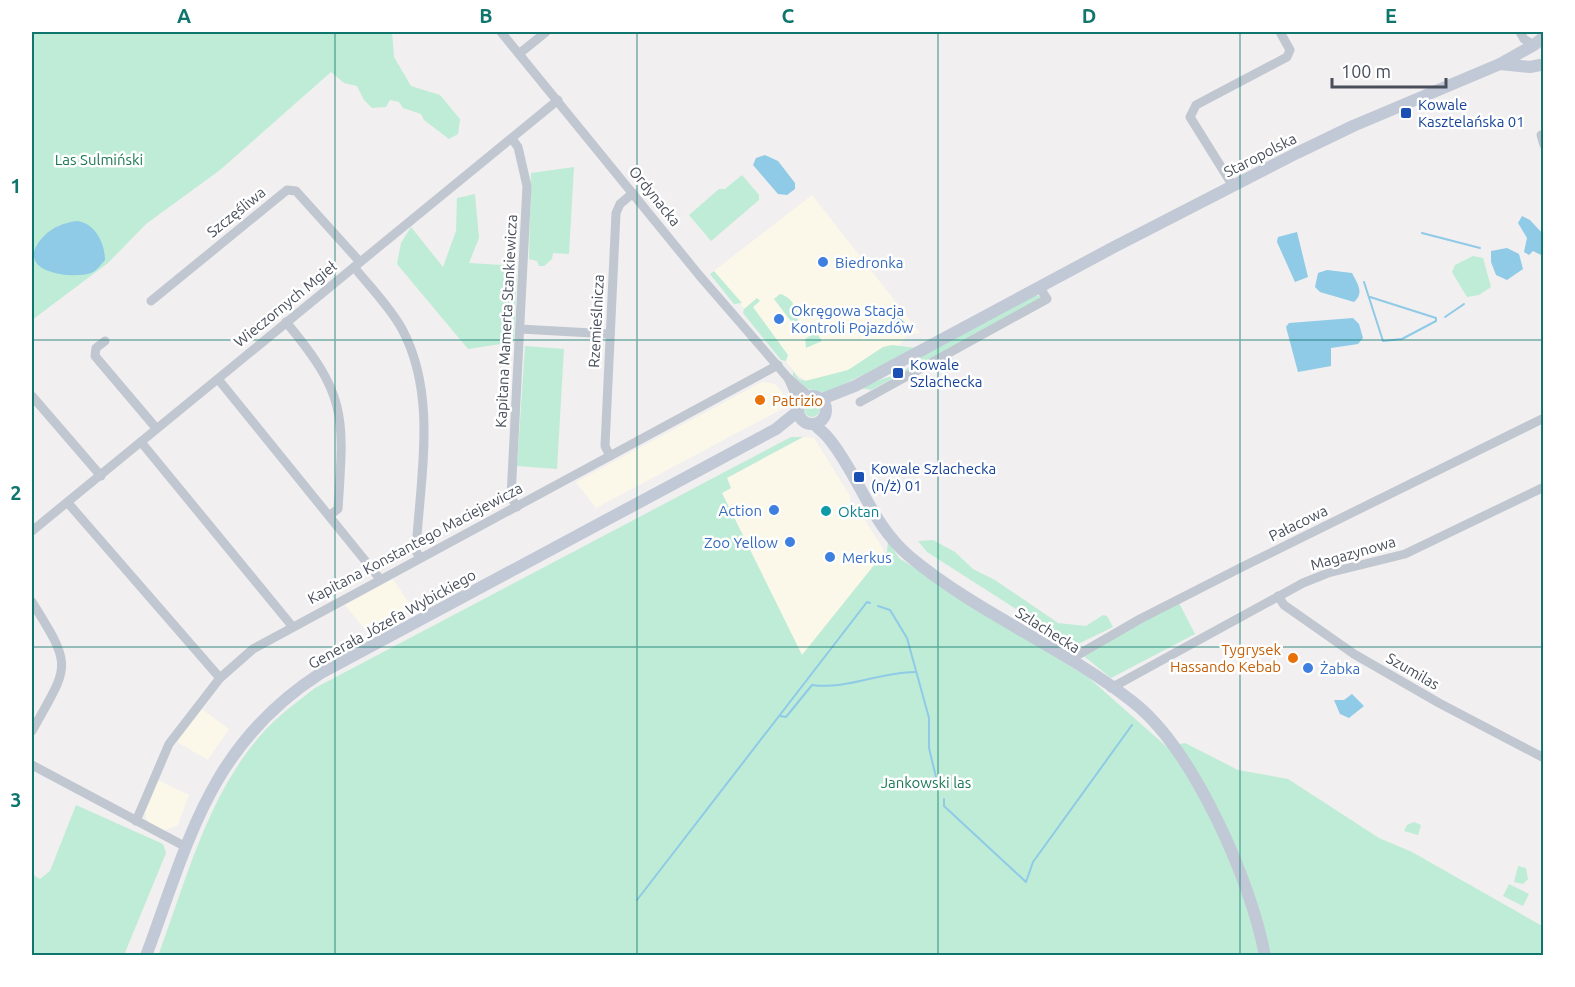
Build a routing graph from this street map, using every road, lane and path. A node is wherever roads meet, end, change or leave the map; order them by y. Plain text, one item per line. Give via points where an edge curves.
1 (501, 32) edge
2 (546, 32) edge
3 (1280, 32) edge
4 (1520, 32) edge
5 (1539, 41) edge
6 (520, 53) junction
7 (1500, 64) junction
8 (1542, 66) edge
9 (558, 100) junction
10 (512, 139) junction
11 (1233, 186) junction
12 (633, 193) junction
13 (357, 265) junction
14 (1040, 288) junction
15 (152, 301) dead end
16 (286, 322) junction
17 (520, 329) junction
18 (610, 334) junction
19 (105, 341) dead end
20 (778, 365) junction
21 (219, 379) junction
22 (855, 386) junction
23 (873, 394) junction
24 (32, 396) edge
25 (860, 402) dead end
26 (812, 410) junction
27 (1544, 418) edge
28 (156, 428) junction
29 (141, 442) junction
30 (610, 456) junction
31 (101, 476) junction
32 (1544, 487) edge
33 (68, 503) junction
34 (517, 507) junction
35 (330, 515) junction
36 (32, 531) edge
37 (420, 558) junction
38 (380, 579) junction
39 (1278, 596) junction
40 (32, 602) edge
41 (292, 626) junction
42 (1069, 660) junction
43 (220, 678) junction
44 (1112, 688) junction
45 (32, 731) edge
46 (1544, 758) edge
47 (32, 765) edge
48 (136, 821) junction
49 (186, 847) junction
50 (146, 956) edge
51 (1265, 956) edge

1 - 6 street, Ordynacka
2 - 6 street
3 - 11 street via 1290,50 1287,57 1196,105 1190,117
4 - 5 street via 1524,39
5 - 7 main road, Staropolska
5 - 8 main road via 1534,57
6 - 9 street, Ordynacka
7 - 8 main road, Staropolska
7 - 11 main road, Staropolska via 1353,126
9 - 10 street, Wieczornych Mgieł
9 - 12 street, Ordynacka
10 - 13 street, Wieczornych Mgieł
10 - 17 street, Kapitana Mamerta Stankiewicza via 518,147 527,186
11 - 14 main road, Staropolska
12 - 18 street, Rzemieślnicza via 616,213
12 - 20 street, Ordynacka
13 - 15 street, Szczęśliwa via 296,190 287,190
13 - 16 street, Wieczornych Mgieł
13 - 37 street, Szczęśliwa via 401,327 421,382 424,406 416,551
14 - 22 main road, Staropolska
14 - 23 street via 1047,299
16 - 21 street, Wieczornych Mgieł
16 - 35 street via 318,361 341,414 338,509
17 - 18 street
17 - 34 street, Kapitana Mamerta Stankiewicza via 512,497
18 - 30 street, Rzemieślnicza via 605,446
19 - 28 street via 96,348 95,356
20 - 26 street, Ordynacka
20 - 30 street, Kapitana Konstantego Maciejewicza
21 - 28 street, Wieczornych Mgieł
21 - 35 street
22 - 23 street
22 - 26 main road, Staropolska
23 - 25 street
24 - 31 street
26 - 42 main road, Szlachecka via 881,524 906,554
26 - 49 main road, Generała Józefa Wybickiego via 300,687 271,712 228,760
27 - 42 street, Pałacowa via 1233,571
28 - 29 street, Wieczornych Mgieł
29 - 31 street, Wieczornych Mgieł
29 - 41 street
30 - 34 street, Kapitana Konstantego Maciejewicza
31 - 33 street, Wieczornych Mgieł
32 - 39 street, Magazynowa via 1406,554 1328,573
33 - 36 street, Wieczornych Mgieł
33 - 43 street
34 - 37 street, Kapitana Konstantego Maciejewicza
35 - 38 street
37 - 38 street, Kapitana Konstantego Maciejewicza
38 - 41 street, Kapitana Konstantego Maciejewicza
39 - 44 street, Magazynowa
39 - 46 street, Szumilas via 1354,654
40 - 45 street via 57,644 63,665 59,682
41 - 43 street, Kapitana Konstantego Maciejewicza via 253,649
42 - 44 main road, Szlachecka
43 - 48 street, Kapitana Konstantego Maciejewicza via 169,744
44 - 51 main road, Szlachecka via 1147,713 1170,741 1212,813 1234,861
47 - 48 street
48 - 49 street
49 - 50 main road, Generała Józefa Wybickiego

